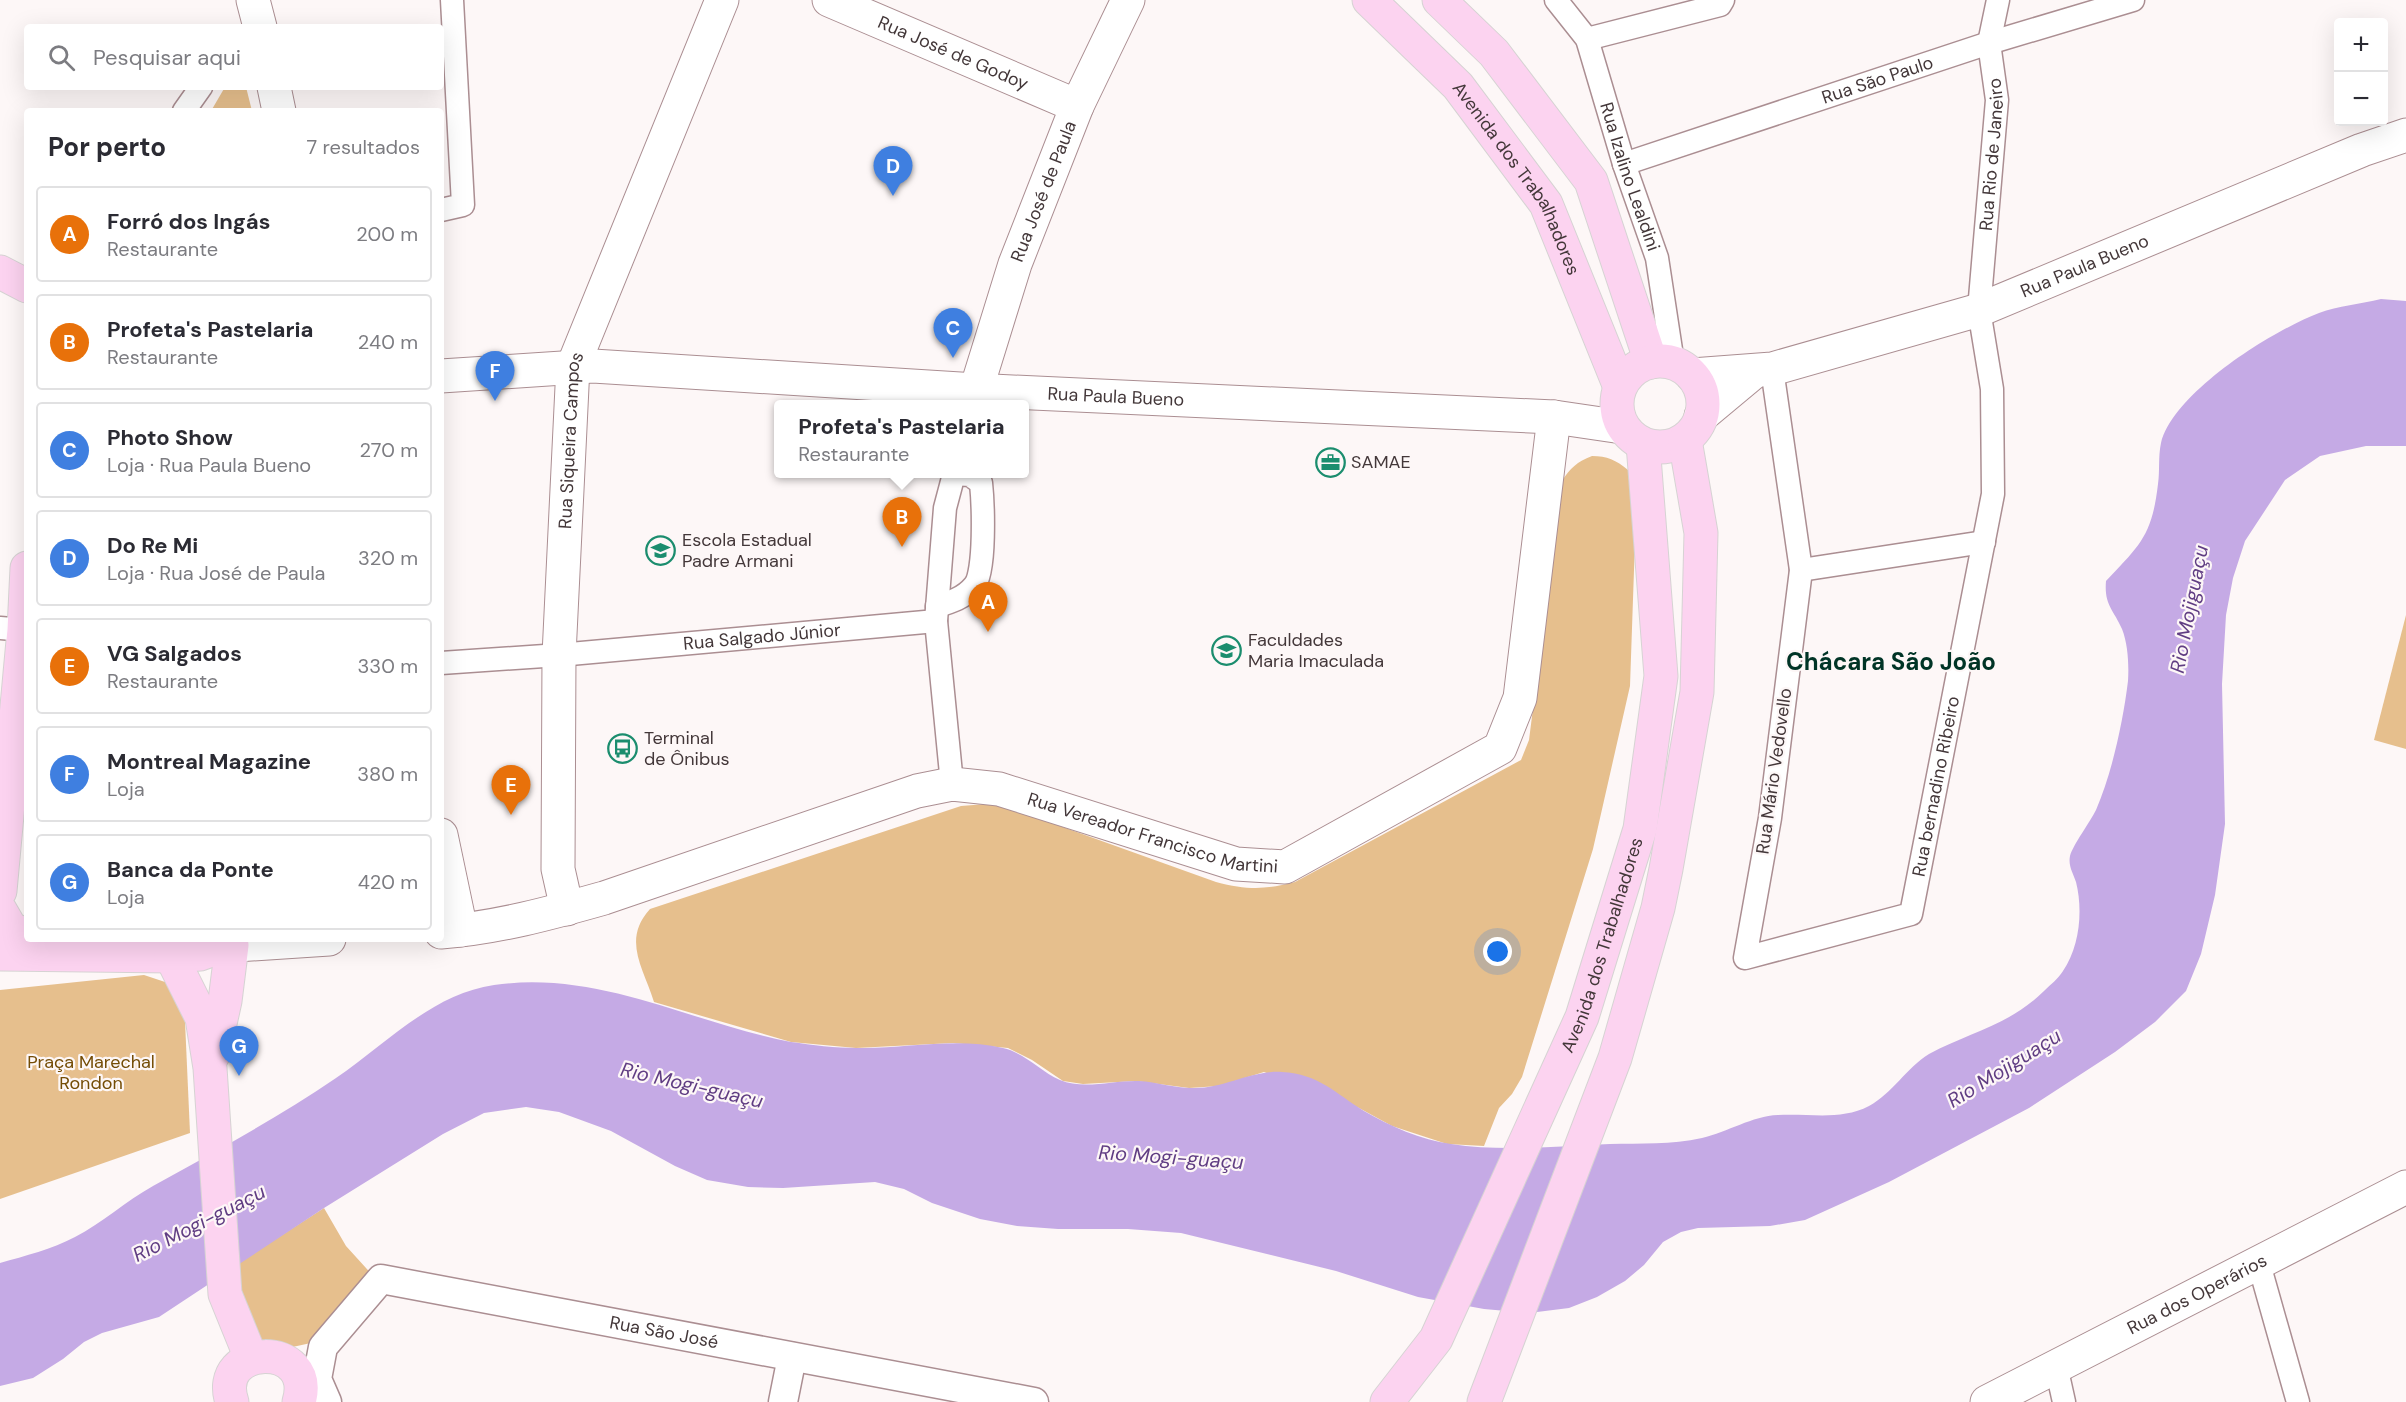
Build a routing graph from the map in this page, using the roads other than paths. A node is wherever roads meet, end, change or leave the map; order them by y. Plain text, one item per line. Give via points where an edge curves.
1 (452, 0) edge
2 (722, 0) edge
3 (829, 0) edge
4 (1128, 0) edge
5 (1369, 0) edge
6 (1440, 0) edge
7 (1556, 0) edge
8 (1723, 0) edge
9 (1998, 0) edge
10 (2133, 0) edge
11 (1587, 39) junction
12 (1989, 43) junction
13 (199, 90) edge
14 (275, 90) edge
15 (1077, 106) junction
16 (186, 108) edge
17 (278, 108) edge
18 (2406, 135) edge
19 (1624, 164) junction
20 (444, 209) edge
21 (0, 272) edge
22 (24, 284) edge
23 (1979, 310) junction
24 (573, 366) junction
25 (1672, 367) junction
26 (1764, 370) junction
27 (444, 376) edge
28 (1620, 387) junction
29 (974, 397) edge
30 (1554, 417) junction
31 (1693, 428) junction
32 (1633, 435) junction
33 (952, 478) edge
34 (974, 478) edge
35 (1984, 542) junction
36 (1801, 570) junction
37 (24, 580) edge
38 (937, 613) junction
39 (12, 629) edge
40 (559, 656) junction
41 (444, 663) edge
42 (952, 784) junction
43 (444, 864) edge
44 (567, 909) junction
45 (12, 914) edge
46 (451, 931) edge
47 (264, 942) edge
48 (221, 944) edge
49 (0, 954) edge
50 (171, 956) junction
51 (1744, 958) joint
52 (211, 1083) junction
53 (2406, 1187) edge
54 (2259, 1264) junction
55 (323, 1347) junction
56 (263, 1357) junction
57 (792, 1357) junction
58 (2056, 1366) junction
59 (232, 1402) edge
60 (299, 1402) edge
61 (327, 1402) edge
62 (783, 1402) edge
63 (1034, 1402) edge
64 (1387, 1402) edge
65 (1484, 1402) edge
66 (1987, 1402) edge
67 (2064, 1402) edge
68 (2298, 1402) edge

1 - 20 street via 463,205
2 - 24 main road, Rua Siqueira Campos
3 - 15 main road, Rua José de Godoy
4 - 15 main road, Rua José de Paula
5 - 28 main road, Avenida dos Trabalhadores via 1458,86 1546,204
6 - 25 main road via 1494,53 1591,181
7 - 11 street, Rua Izalino Lealdini
8 - 11 street via 1720,5
9 - 12 street, Rua Rio de Janeiro
10 - 12 street, Rua São Paulo
11 - 19 street, Rua Izalino Lealdini
12 - 19 street, Rua São Paulo
12 - 23 street, Rua Rio de Janeiro via 1997,100
13 - 16 street
14 - 17 main road
15 - 29 main road, Rua José de Paula via 1015,264
18 - 23 main road, Rua Paula Bueno
19 - 25 street, Rua Izalino Lealdini via 1657,258
21 - 22 main road
23 - 26 main road, Rua Paula Bueno
23 - 35 street, Rua bernadino Ribeiro via 1992,389 1993,494
24 - 27 main road, Rua Paula Bueno
24 - 29 main road, Rua Paula Bueno
24 - 40 main road, Rua Siqueira Campos
25 - 26 main road, Rua Paula Bueno
25 - 28 main road, Rua Paula Bueno via 1632,371
25 - 31 main road via 1702,394 1703,402
26 - 31 main road, Rua Paula Bueno
26 - 36 street, Rua Mário Vedovello
28 - 32 main road via 1617,414
29 - 30 main road, Rua Paula Bueno
30 - 32 main road, Rua Paula Bueno
30 - 42 main road, Rua Vereador Francisco Martini via 1520,698 1500,748 1285,867 1236,864 999,789
31 - 32 main road, Rua Paula Bueno via 1671,446 1656,447
31 - 65 main road, Avenida dos Trabalhadores via 1701,533 1697,692 1658,908 1615,1058
32 - 64 main road, Avenida dos Trabalhadores via 1661,676 1640,828 1582,1017 1436,1339
33 - 38 street via 945,508
34 - 38 street, Rua Salgado Júnior via 981,483 983,506 976,585
35 - 36 street
35 - 51 street, Rua bernadino Ribeiro via 1911,914
36 - 51 street, Rua Mário Vedovello via 1770,818
37 - 39 main road
38 - 40 street, Rua Salgado Júnior
38 - 42 street
39 - 45 main road
40 - 41 street, Rua Salgado Júnior
40 - 44 main road, Rua Siqueira Campos via 558,869
42 - 44 main road, Rua Vereador Francisco Martini via 916,791
43 - 46 main road
44 - 46 main road, Rua Vereador Francisco Martini
47 - 48 main road
48 - 50 main road via 200,954
48 - 52 main road via 225,1001
49 - 50 main road
50 - 52 main road via 202,1018
52 - 56 main road via 225,1294
53 - 54 main road, Rua dos Operários
54 - 58 main road, Rua dos Operários
54 - 68 street
55 - 56 street
55 - 57 street, Rua São José via 381,1279
55 - 61 street, Rua São José via 317,1379
56 - 59 main road via 241,1364 234,1373 230,1384
56 - 60 main road via 287,1362 295,1371 300,1382
57 - 62 street
57 - 63 street, Rua São José
58 - 66 main road, Rua dos Operários
58 - 67 street

